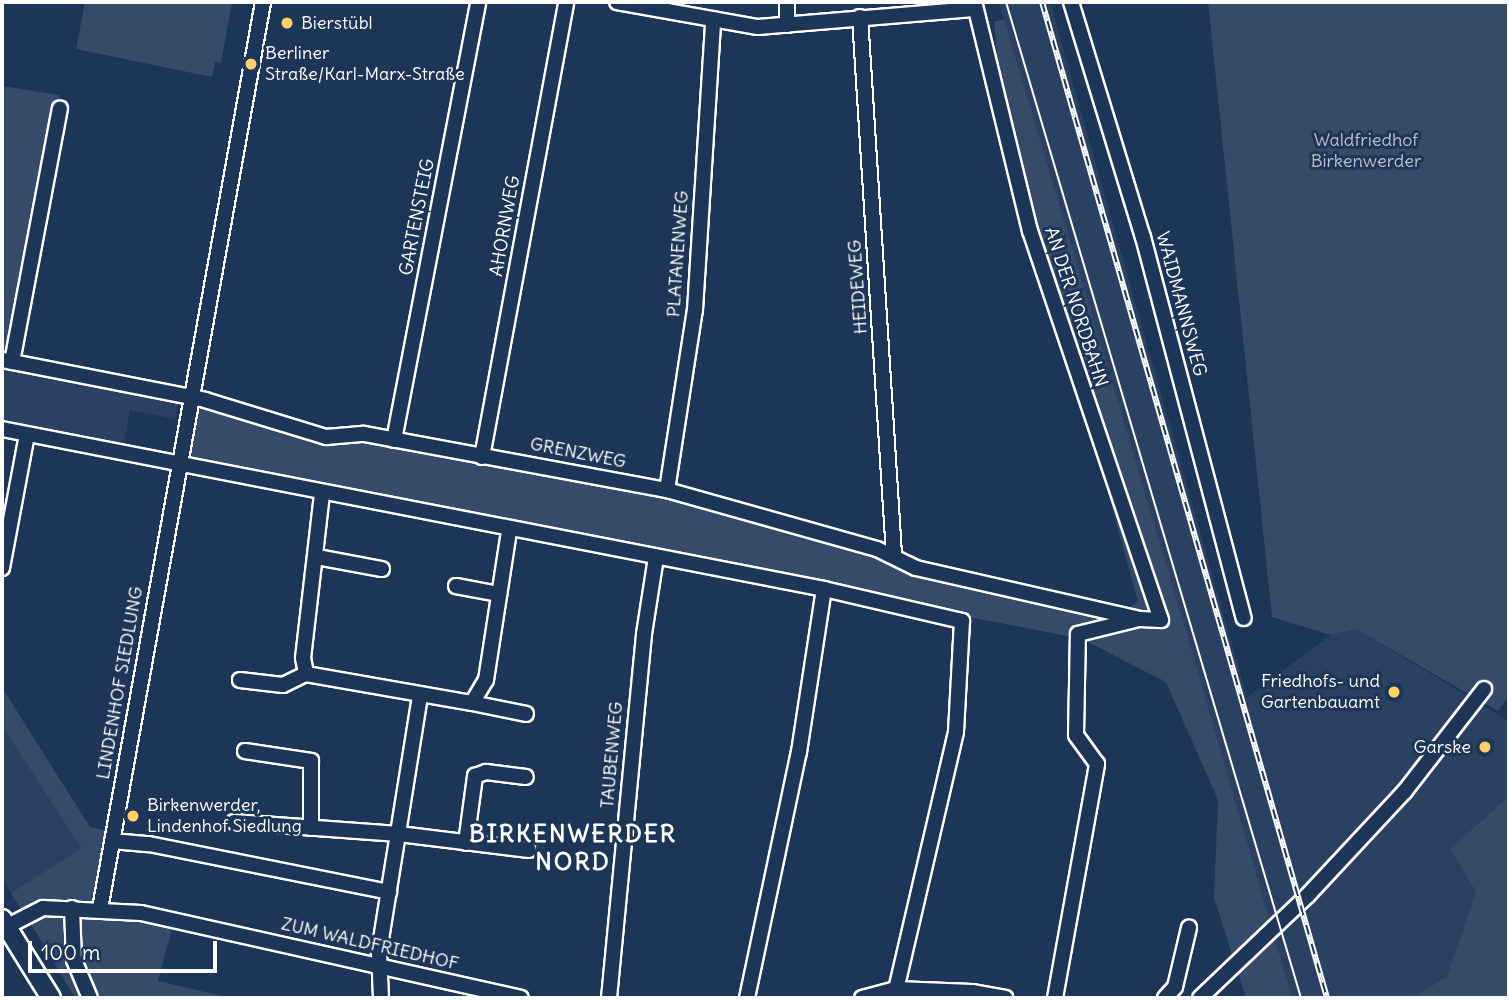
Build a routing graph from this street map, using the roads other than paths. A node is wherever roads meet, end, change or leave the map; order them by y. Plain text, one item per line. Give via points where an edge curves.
1 (263, 2) edge
2 (478, 2) edge
3 (566, 2) edge
4 (617, 2) edge
5 (787, 2) edge
6 (1071, 2) edge
7 (973, 5) edge
8 (860, 18) junction
9 (713, 20) junction
10 (787, 25) junction
11 (60, 108) dead end
12 (7, 361) edge
13 (190, 397) junction
14 (2, 429) edge
15 (27, 435) junction
16 (394, 440) junction
17 (482, 457) junction
18 (181, 464) junction
19 (667, 490) junction
20 (322, 494) junction
21 (509, 531) junction
22 (894, 555) junction
23 (317, 558) junction
24 (656, 558) junction
25 (2, 568) edge
26 (382, 569) dead end
27 (456, 586) dead end
28 (824, 589) junction
29 (499, 594) junction
30 (1244, 618) dead end
31 (1140, 619) junction
32 (1161, 620) joint
33 (306, 674) junction
34 (240, 680) dead end
35 (1484, 689) dead end
36 (420, 695) junction
37 (472, 704) junction
38 (526, 714) dead end
39 (245, 751) dead end
40 (526, 777) dead end
41 (234, 822) dead end
42 (311, 828) junction
43 (399, 834) junction
44 (112, 841) junction
45 (466, 843) junction
46 (529, 850) dead end
47 (389, 892) junction
48 (72, 908) junction
49 (100, 909) junction
50 (4, 923) edge
51 (1189, 928) dead end
52 (378, 965) junction
53 (896, 989) junction
54 (871, 997) edge
55 (51, 998) edge
56 (90, 998) edge
57 (380, 998) edge
58 (521, 998) edge
59 (609, 998) edge
60 (747, 998) edge
61 (1005, 998) edge
62 (1055, 998) edge
63 (1165, 998) edge
64 (1200, 998) edge

1 - 13 street, LINDENHOF SIEDLUNG
2 - 16 street, GARTENSTEIG
3 - 17 street, AHORNWEG
4 - 9 street
5 - 10 street
6 - 30 street, WAIDMANNSWEG via 1143,237
7 - 8 street
7 - 32 street, AN DER NORDBAHN via 1030,231
8 - 10 street
8 - 22 street, HEIDEWEG
9 - 10 street via 758,27
9 - 19 street, PLATANENWEG via 695,310
11 - 12 street
12 - 13 street, GRENZWEG
13 - 16 street, GRENZWEG via 326,437 364,435
13 - 18 street, LINDENHOF SIEDLUNG
14 - 15 street
15 - 18 street
15 - 25 street
16 - 17 street, GRENZWEG
17 - 19 street, GRENZWEG
18 - 20 street
18 - 44 street, LINDENHOF SIEDLUNG
19 - 22 street, GRENZWEG
20 - 21 street
20 - 23 street
21 - 24 street
21 - 29 street
22 - 31 street, GRENZWEG via 916,568
23 - 26 street
23 - 33 street via 303,658
24 - 28 street
24 - 59 street, TAUBENWEG via 643,634
27 - 29 street
28 - 53 street via 962,621 956,732
28 - 60 street via 799,752
29 - 37 street via 486,680
31 - 32 street, GRENZWEG
31 - 62 street, GRENZWEG via 1077,634 1076,734 1097,764
33 - 34 street via 283,685
33 - 36 street
35 - 64 street via 1405,791
36 - 37 street
36 - 43 street
37 - 38 street
39 - 42 street via 311,761
40 - 45 street via 485,772 475,776
41 - 42 street
42 - 43 street
43 - 45 street
43 - 47 street
44 - 47 street via 140,842
44 - 49 street, LINDENHOF SIEDLUNG
45 - 46 street
47 - 52 street
48 - 49 street, ZUM WALDFRIEDHOF
48 - 50 street, ZUM WALDFRIEDHOF via 36,909
48 - 56 street via 75,968
49 - 52 street, ZUM WALDFRIEDHOF via 181,920
50 - 55 main road
51 - 63 street via 1175,987
52 - 57 street
52 - 58 street, ZUM WALDFRIEDHOF
53 - 54 street
53 - 61 street

